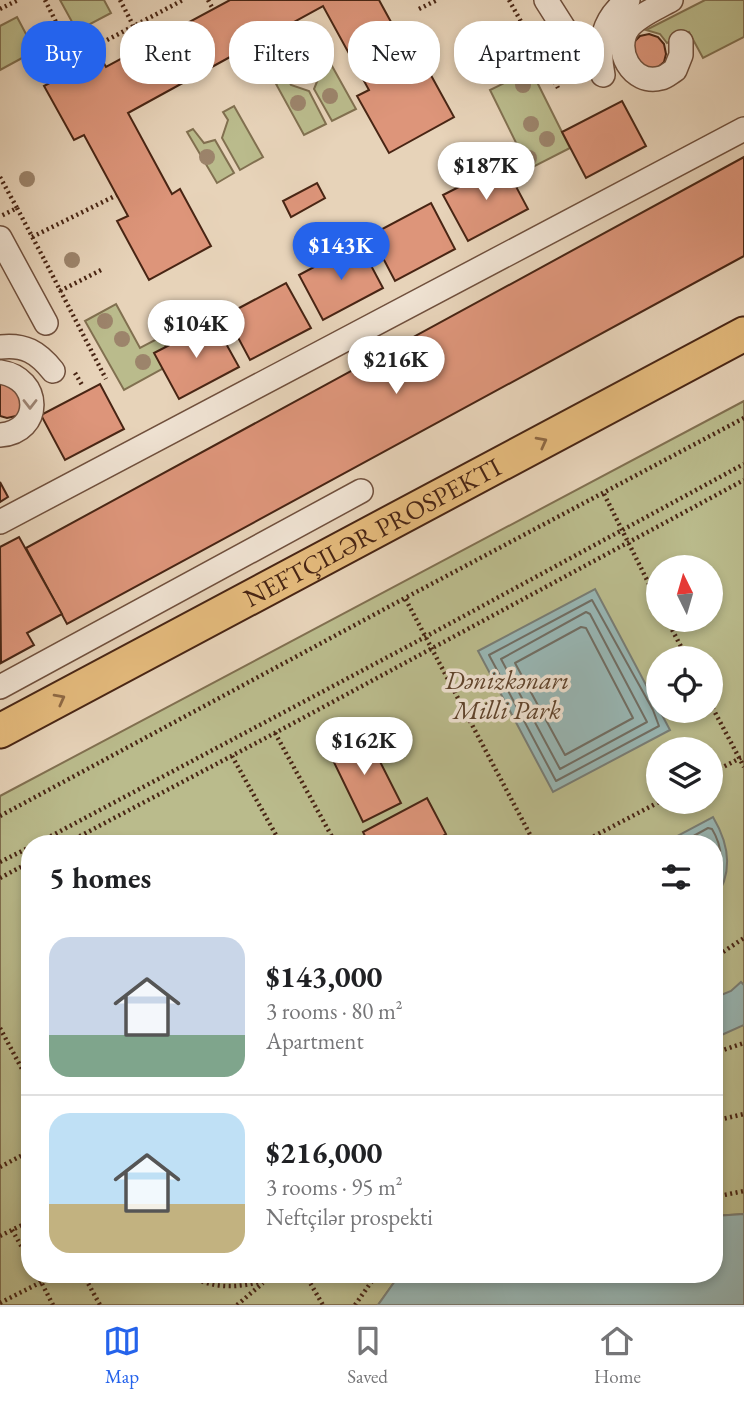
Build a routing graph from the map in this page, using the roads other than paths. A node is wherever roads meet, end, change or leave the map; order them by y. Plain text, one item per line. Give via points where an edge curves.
1 (628, 0) edge
2 (671, 0) edge
3 (604, 31) edge
4 (681, 42) dead end
5 (744, 129) edge
6 (0, 239) edge
7 (46, 323) dead end
8 (744, 334) edge
9 (0, 347) edge
10 (53, 371) dead end
11 (0, 372) edge
12 (0, 435) edge
13 (361, 491) dead end
14 (0, 522) edge
15 (0, 687) edge
16 (0, 732) edge

1 - 3 lane via 616,9
2 - 4 lane via 628,29 625,61 646,78 661,78 676,70
5 - 14 lane
6 - 7 lane
16 -> 8 highway, NEFTÇILƏR PROSPEKTI
9 - 10 lane via 27,348
11 -> 12 lane via 23,381 32,406 26,423 16,432
13 - 15 lane

